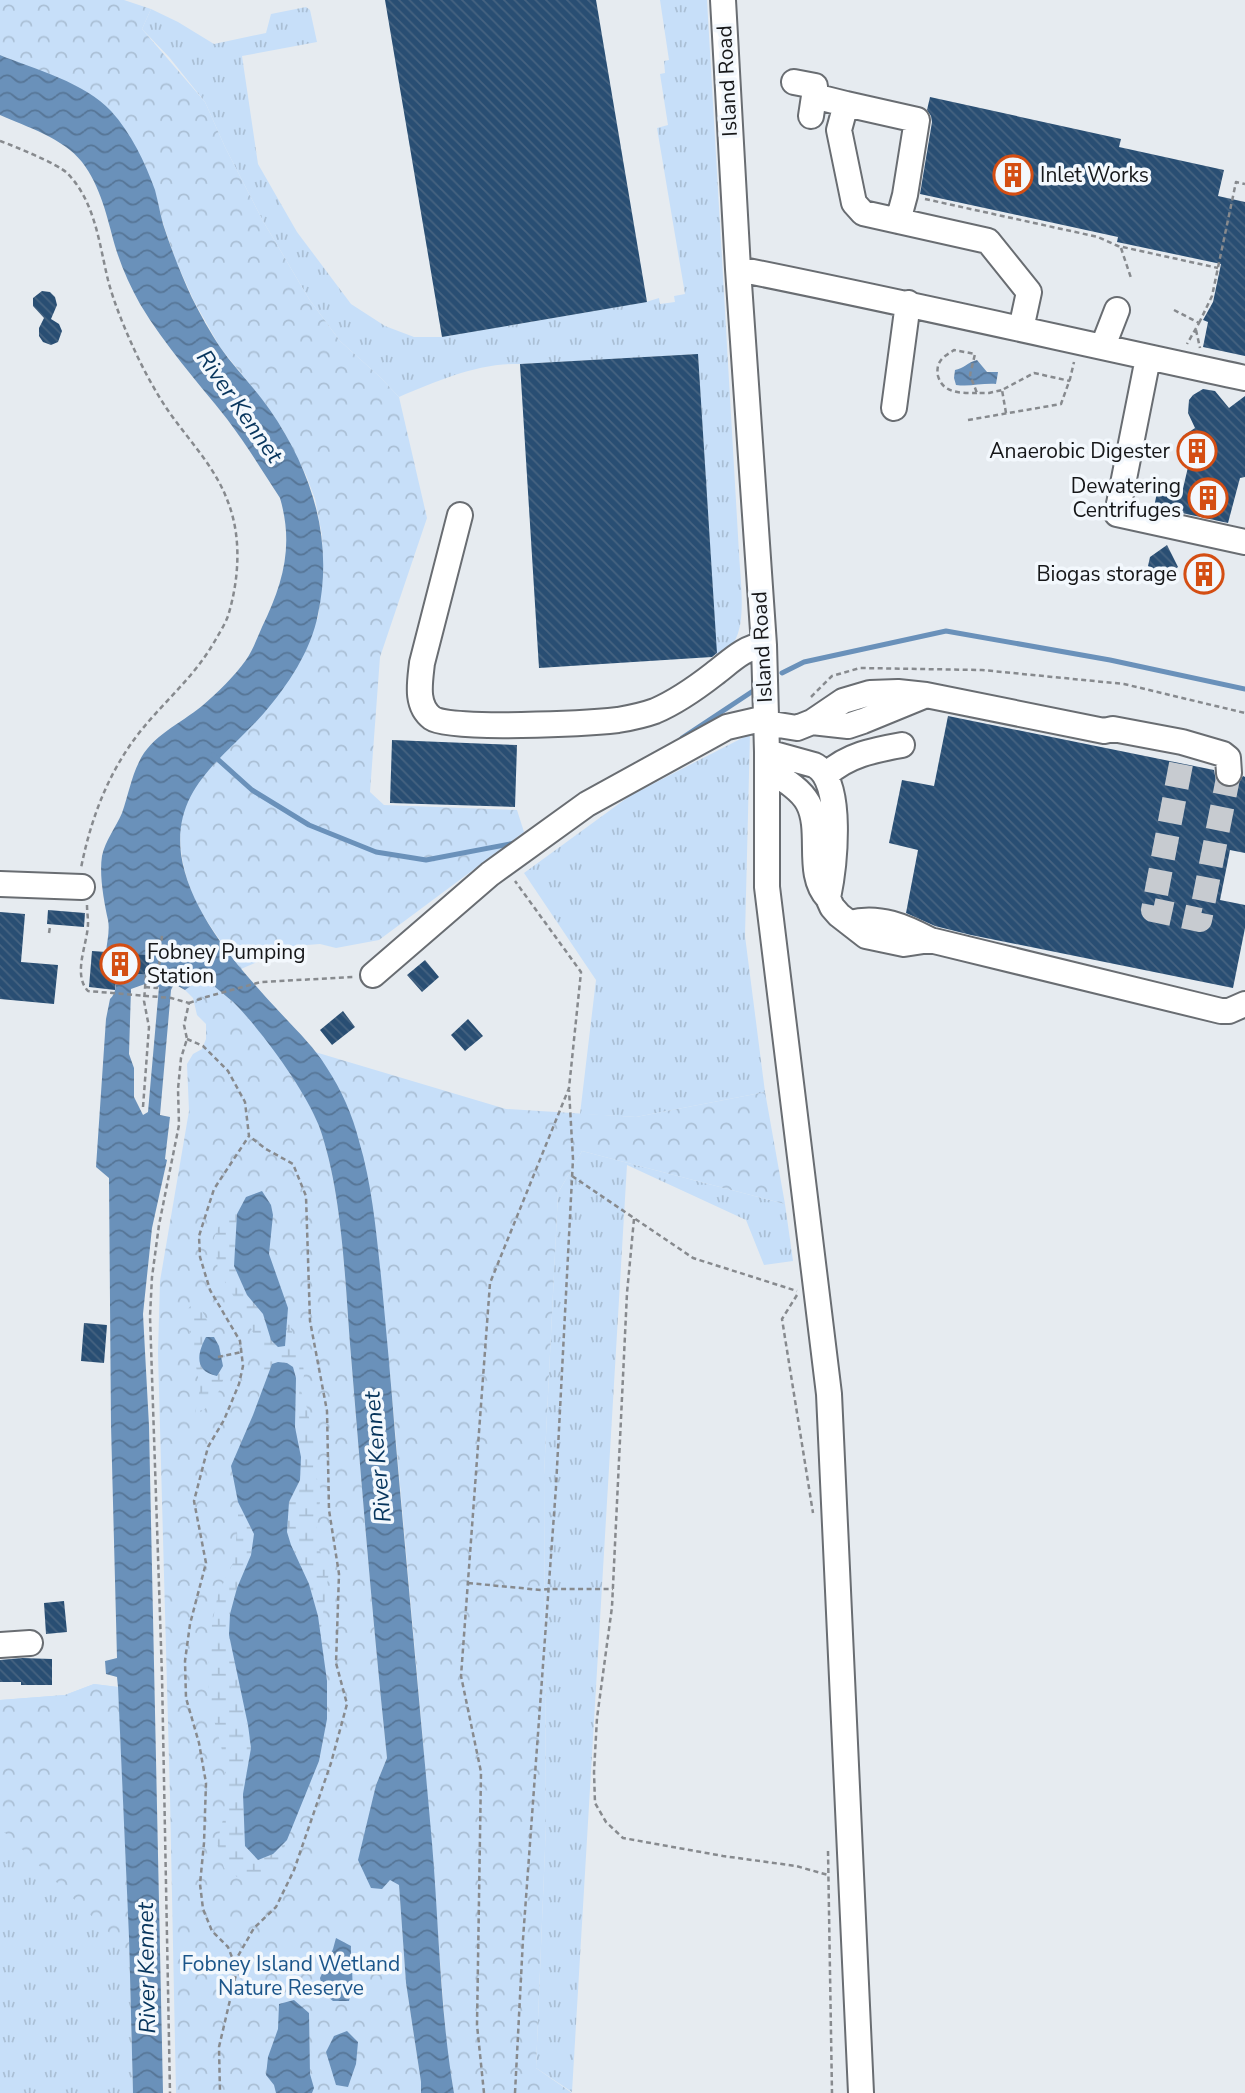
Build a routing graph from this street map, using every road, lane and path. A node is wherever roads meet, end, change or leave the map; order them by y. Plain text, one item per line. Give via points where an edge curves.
1 (723, 0) edge
2 (806, 98) dead end
3 (846, 104) junction
4 (0, 141) edge
5 (1245, 184) edge
6 (905, 195) junction
7 (898, 221) junction
8 (1120, 247) junction
9 (1218, 268) junction
10 (738, 269) junction
11 (1131, 278) dead end
12 (908, 303) junction
13 (1117, 310) dead end
14 (1174, 310) dead end
15 (1199, 323) junction
16 (1021, 329) junction
17 (1103, 346) junction
18 (1074, 359) dead end
19 (1160, 360) junction
20 (1245, 378) edge
21 (1070, 381) junction
22 (1002, 390) junction
23 (977, 393) junction
24 (894, 408) dead end
25 (1006, 413) junction
26 (968, 420) dead end
27 (460, 515) dead end
28 (1245, 542) edge
29 (764, 645) junction
30 (809, 713) junction
31 (1245, 713) edge
32 (766, 721) junction
33 (1104, 731) junction
34 (902, 745) dead end
35 (767, 760) junction
36 (1181, 764) dead end
37 (1229, 773) dead end
38 (826, 775) junction
39 (503, 865) junction
40 (0, 884) edge
41 (82, 887) junction
42 (828, 898) junction
43 (50, 926) dead end
44 (49, 933) dead end
45 (162, 935) dead end
46 (146, 975) dead end
47 (373, 975) joint
48 (145, 986) junction
49 (144, 996) junction
50 (189, 1003) junction
51 (1245, 1004) edge
52 (187, 1039) junction
53 (569, 1088) junction
54 (143, 1107) dead end
55 (249, 1136) junction
56 (572, 1176) junction
57 (634, 1219) junction
58 (242, 1352) junction
59 (218, 1357) dead end
60 (812, 1512) dead end
61 (468, 1583) junction
62 (548, 1588) junction
63 (613, 1589) junction
64 (30, 1643) dead end
65 (0, 1644) edge
66 (828, 1847) dead end
67 (828, 1875) junction
68 (234, 1963) junction
69 (170, 2093) edge
70 (220, 2093) edge
71 (484, 2093) edge
72 (515, 2093) edge
73 (832, 2093) edge
74 (861, 2093) edge

1 - 10 street, Island Road
2 - 3 street
3 - 6 street via 917,120
3 - 7 street via 839,131 855,203 863,213
4 - 41 path via 65,170 79,189 95,223 108,280 135,351 167,409 209,463 229,502 236,532 239,572 228,618 207,655 117,765 89,833 80,870
5 - 9 path via 1236,182
6 - 7 street
6 - 8 path via 1098,237
7 - 16 street via 988,241 1028,292
8 - 9 path
8 - 11 path
9 - 15 path
10 - 12 street
10 - 29 street, Island Road
12 - 16 street
12 - 24 street
13 - 17 street
14 - 15 path
15 - 19 path via 1186,347
16 - 17 street
17 - 19 street
18 - 21 path
19 - 20 street
19 - 28 street via 1117,514
21 - 22 path via 1034,373
21 - 25 path via 1061,404
22 - 23 path
22 - 25 path
23 - 23 path via 970,375 975,354 954,350 940,360 940,381 948,389
25 - 26 path
27 - 29 street via 422,663 419,693 425,710 440,723 516,725 638,716 687,693 750,647
29 - 32 street, Island Road
30 - 31 path via 832,676 860,668 982,670 1124,684
30 - 32 street via 797,728
30 - 33 street via 870,692 898,692
32 - 35 street
32 - 39 street, Island Road via 727,727 587,804
33 - 36 street via 1111,739 1174,752
33 - 37 street via 1113,729 1223,754 1230,763
34 - 38 street via 856,756
35 - 38 street via 814,765
35 - 42 street via 808,803 817,874
35 - 74 street via 766,887 829,1394
38 - 42 street via 834,810 834,872
39 - 47 street, Island Road
39 - 53 path via 581,972
40 - 41 street
41 - 49 path via 88,924 83,984 89,991
42 - 51 street via 850,923 868,920 901,925 936,937 1172,987 1221,1011
43 - 44 path
45 - 48 path via 157,988
46 - 48 path
47 - 50 path via 261,982
48 - 49 path
49 - 50 path
49 - 54 path via 149,1027
50 - 52 path via 184,1025
52 - 55 path via 203,1046 228,1071 245,1102
52 - 69 path via 150,1316
53 - 56 path
53 - 61 path via 490,1283
55 - 58 path via 214,1189 199,1236 210,1290
55 - 68 path via 293,1164 306,1196 310,1321 327,1411 329,1510 339,1574 336,1663 347,1704 294,1870 276,1907 254,1928
56 - 57 path
56 - 62 path
57 - 60 path via 693,1258 799,1292 782,1319
57 - 63 path
58 - 59 path
58 - 68 path via 239,1384 208,1447 194,1501 206,1563 185,1661 186,1698 206,1783 200,1884 203,1909
61 - 62 path
61 - 71 path via 461,1676 481,1772 477,2025
62 - 63 path
62 - 72 path
63 - 67 path via 594,1772 595,1803 606,1822 623,1838
64 - 65 street
66 - 67 path
67 - 73 path
68 - 70 path via 237,1970 219,2047

